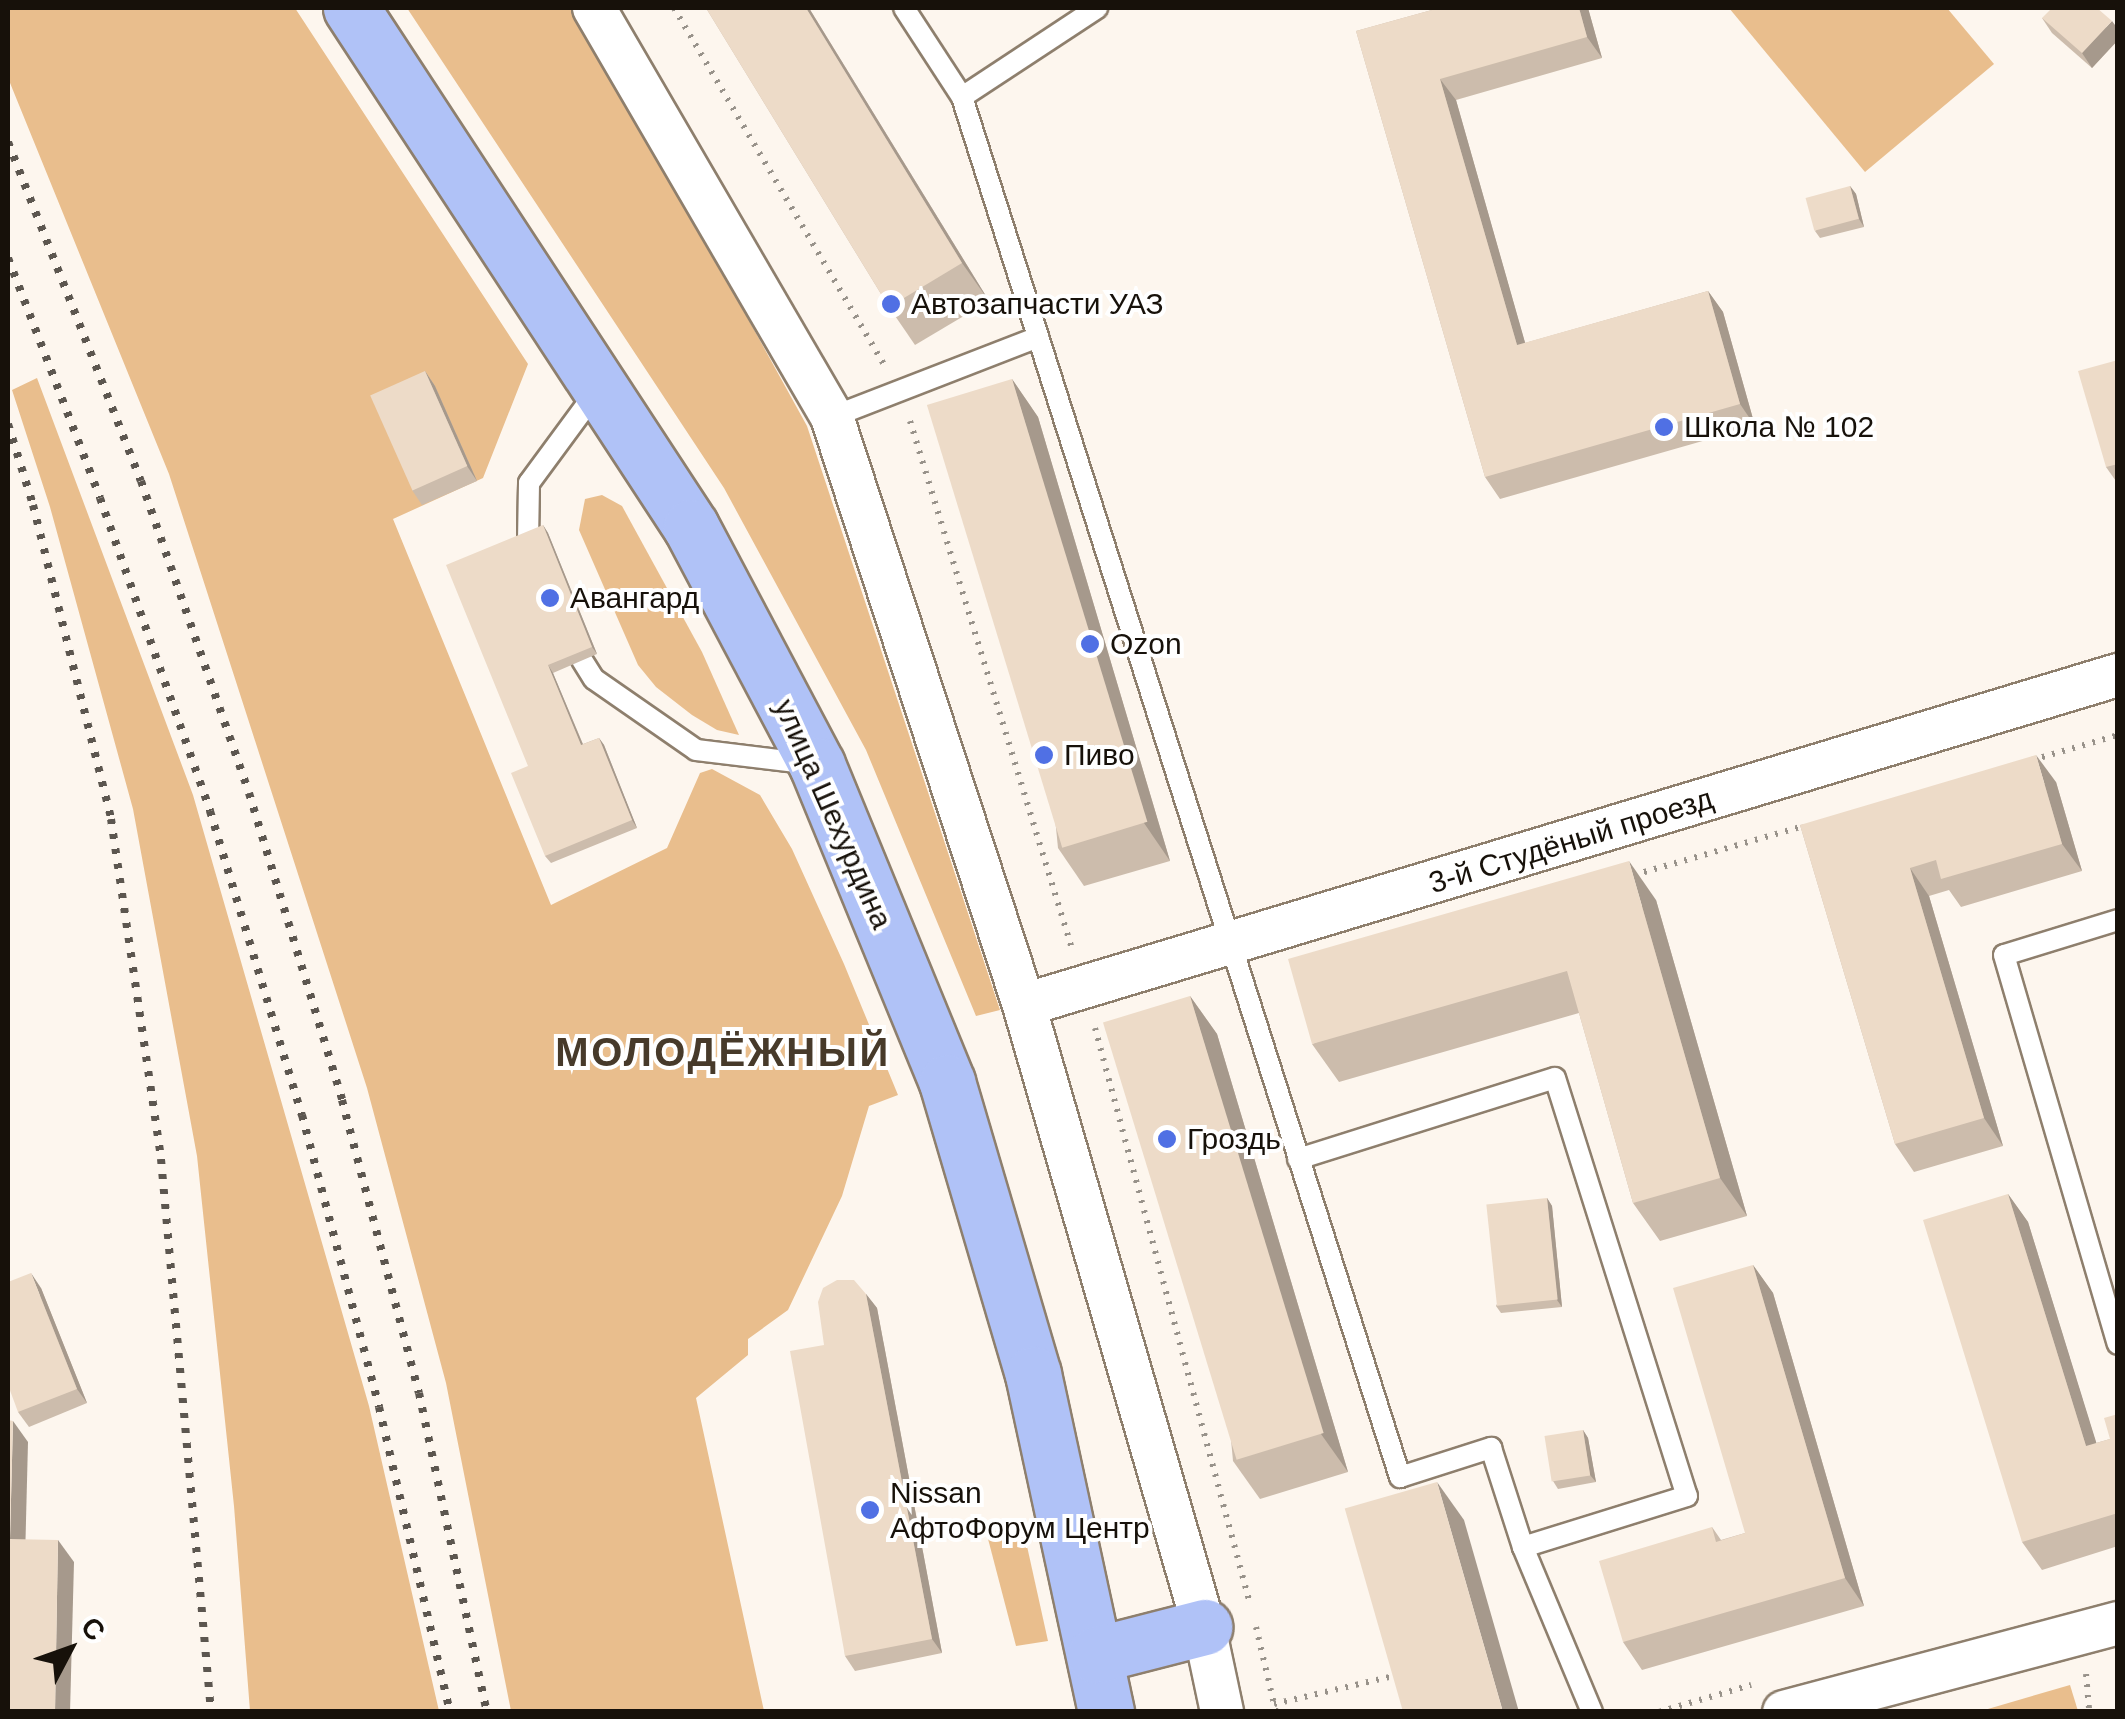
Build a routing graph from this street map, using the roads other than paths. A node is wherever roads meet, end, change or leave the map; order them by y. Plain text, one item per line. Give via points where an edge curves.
1 (351, 8) edge
2 (594, 8) edge
3 (904, 8) edge
4 (1096, 8) edge
5 (962, 96) junction
6 (1038, 337) junction
7 (600, 386) junction
8 (832, 417) junction
9 (528, 541) edge
10 (582, 660) edge
11 (2118, 675) edge
12 (817, 765) junction
13 (2118, 920) edge
14 (1230, 946) junction
15 (1024, 1006) junction
16 (1298, 1159) junction
17 (2118, 1344) edge
18 (1523, 1547) junction
19 (2118, 1623) edge
20 (1204, 1628) junction
21 (1095, 1654) junction
22 (1106, 1712) edge
23 (1222, 1712) edge
24 (1592, 1712) edge
25 (1784, 1712) edge

1 - 7 main road, улица Шехурдина
2 - 8 street
3 - 5 lane
4 - 5 lane
5 - 6 lane
6 - 8 lane
6 - 14 lane
7 - 9 lane via 530,482
7 - 12 main road, улица Шехурдина via 691,527
8 - 15 street
10 - 12 lane via 594,679 696,750
11 - 14 street, 3-й Студёный проезд
12 - 21 main road, улица Шехурдина via 947,1082 1033,1374
13 - 17 lane via 2004,955
14 - 15 street, 3-й Студёный проезд
14 - 16 lane
15 - 20 street
16 - 18 lane via 1400,1477 1491,1448
16 - 18 lane via 1555,1078 1687,1496
18 - 24 lane
19 - 25 street
20 - 21 main road
20 - 23 street
21 - 22 main road, улица Шехурдина

